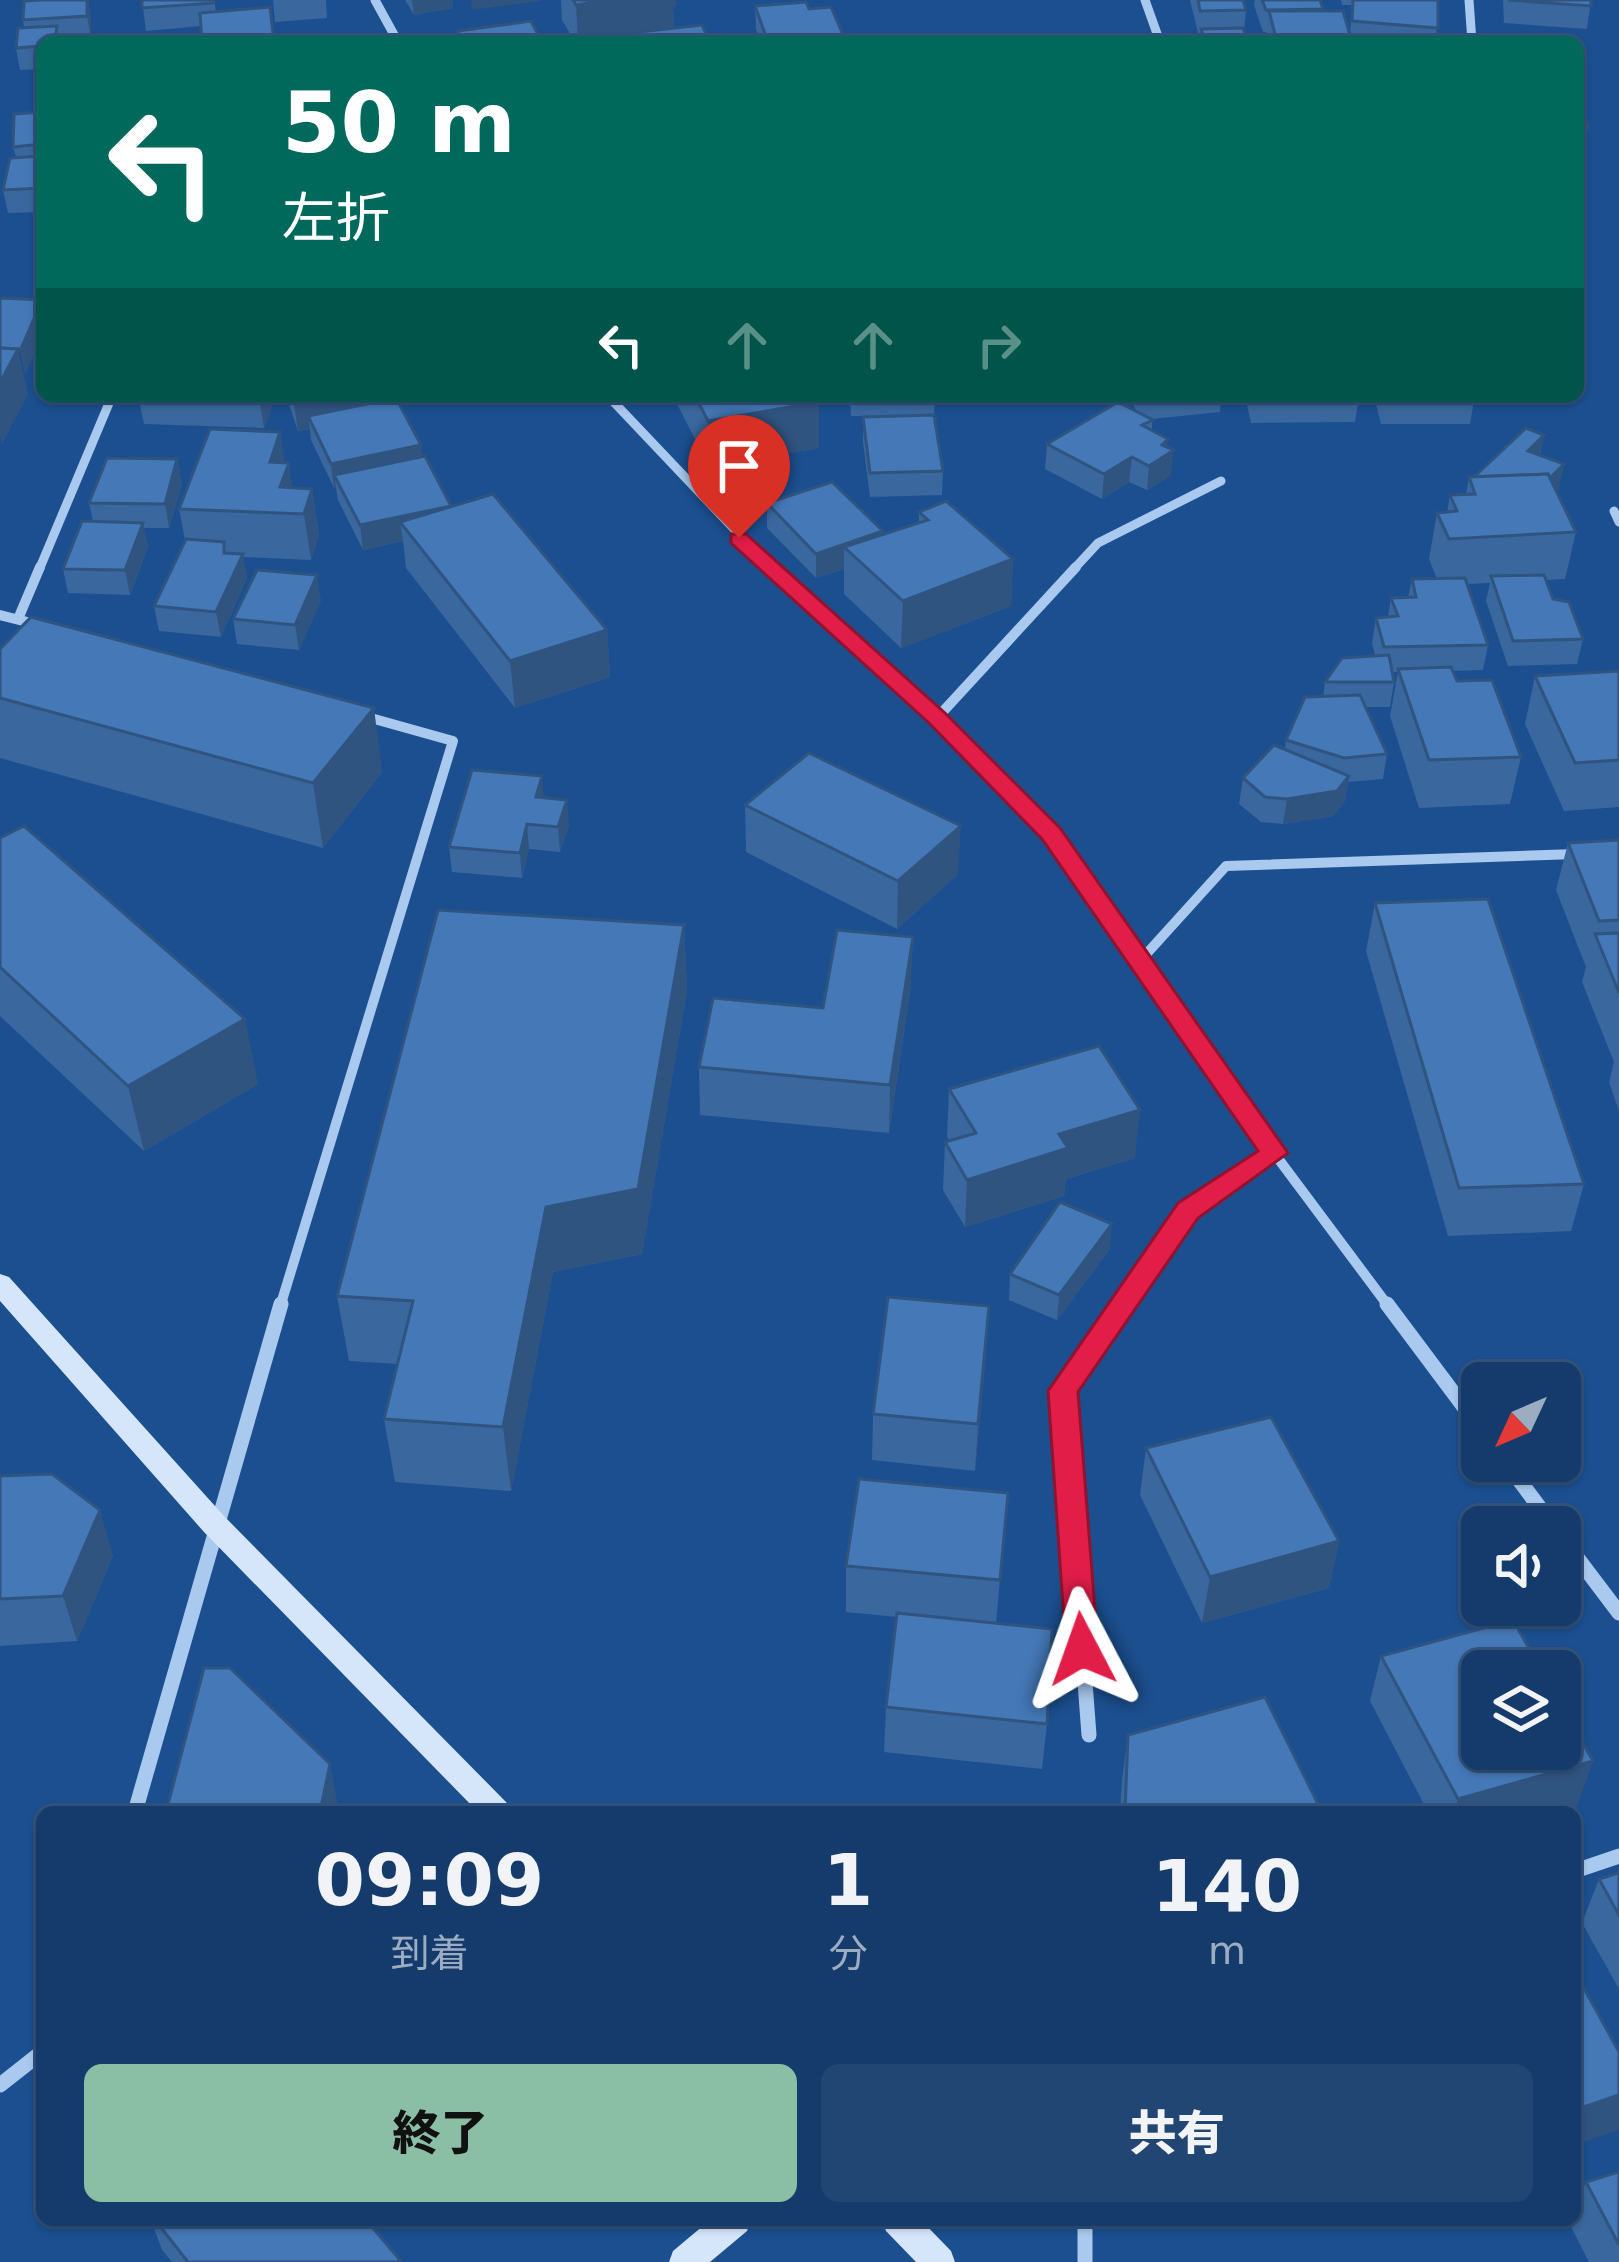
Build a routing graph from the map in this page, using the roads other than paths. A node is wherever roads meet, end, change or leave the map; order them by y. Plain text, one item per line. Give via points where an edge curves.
1 (375, 0) edge
2 (1144, 0) edge
3 (1469, 0) edge
4 (395, 36) edge
5 (1158, 36) edge
6 (1472, 36) edge
7 (109, 402) edge
8 (614, 402) edge
9 (1221, 481) dead end
10 (0, 615) edge
11 (18, 620) junction
12 (64, 632) edge
13 (338, 709) edge
14 (937, 718) junction
15 (1596, 854) edge
16 (1140, 961) junction
17 (1274, 1153) junction
18 (0, 1284) edge
19 (1461, 1402) edge
20 (214, 1524) junction
21 (1581, 1562) edge
22 (1619, 1613) edge
23 (1089, 1735) dead end
24 (137, 1806) edge
25 (491, 1806) edge
26 (1619, 1856) edge
27 (1581, 1868) edge
28 (36, 2057) edge
29 (0, 2085) edge
30 (728, 2226) edge
31 (904, 2226) edge
32 (1084, 2226) edge
33 (685, 2262) edge
34 (939, 2262) edge
35 (1084, 2262) edge

1 - 4 street
2 - 5 street
3 - 6 street
7 - 11 street
8 - 14 street via 739,538
9 - 14 street via 1097,543
10 - 11 street
11 - 12 street
13 - 20 street via 453,741
14 - 16 street via 1051,833
15 - 16 street via 1226,866
16 - 17 street
17 - 19 street
17 - 23 street via 1188,1210 1063,1391
18 - 20 street
20 - 24 street
20 - 25 street
21 - 22 street
26 - 27 street
28 - 29 street
30 - 33 street
31 - 34 street
32 - 35 street

